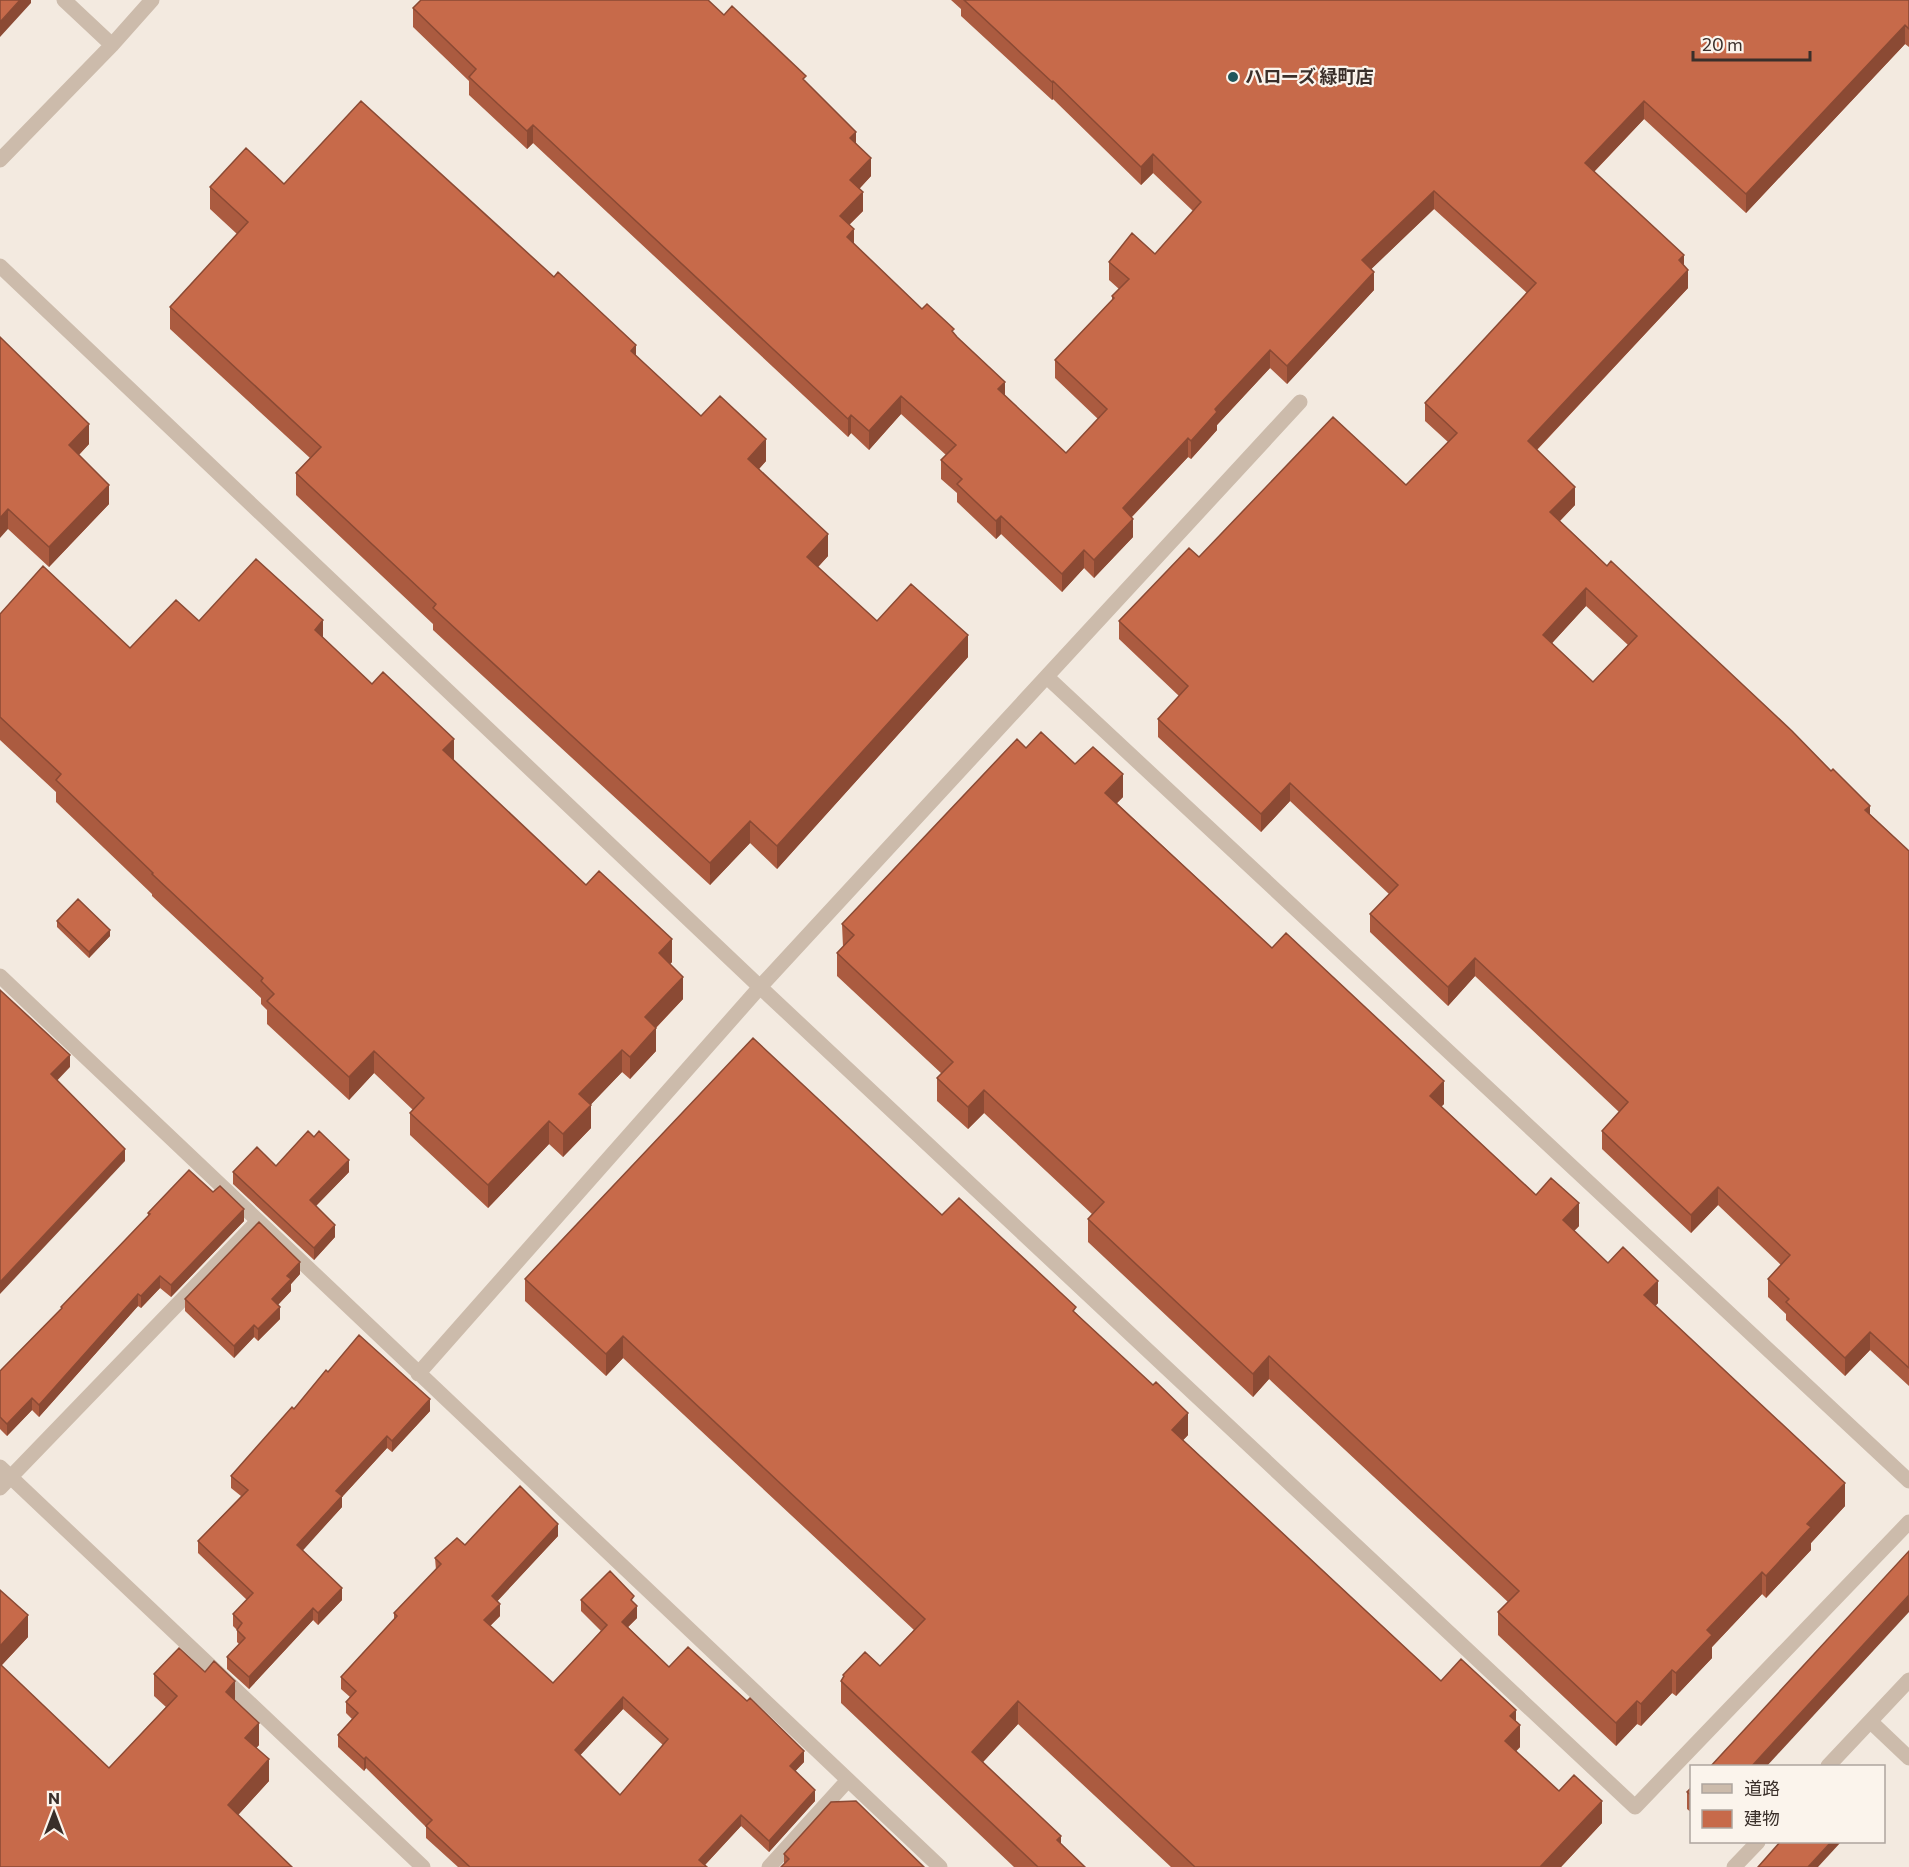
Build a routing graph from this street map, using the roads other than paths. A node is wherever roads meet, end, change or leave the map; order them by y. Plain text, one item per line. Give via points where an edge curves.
1 (64, 0) edge
2 (152, 0) edge
3 (112, 45) junction
4 (0, 160) edge
5 (0, 266) edge
6 (1300, 402) dead end
7 (1047, 677) junction
8 (0, 976) edge
9 (760, 987) junction
10 (258, 1221) junction
11 (418, 1374) junction
12 (4, 1477) edge
13 (1909, 1481) edge
14 (1909, 1522) edge
15 (1909, 1680) edge
16 (1871, 1722) junction
17 (1909, 1758) edge
18 (1830, 1765) edge
19 (848, 1780) junction
20 (1757, 1843) edge
21 (423, 1867) edge
22 (769, 1867) edge
23 (940, 1867) edge
24 (1734, 1867) edge

1 - 3 street
2 - 3 street
3 - 4 street
5 - 9 street
6 - 7 street
7 - 9 street
7 - 13 street
8 - 10 street
9 - 11 street
9 - 14 street via 1635,1808
10 - 11 street
10 - 12 street
11 - 19 street
12 - 21 street
15 - 16 street
16 - 17 street
16 - 18 street
19 - 22 street
19 - 23 street
20 - 24 street

